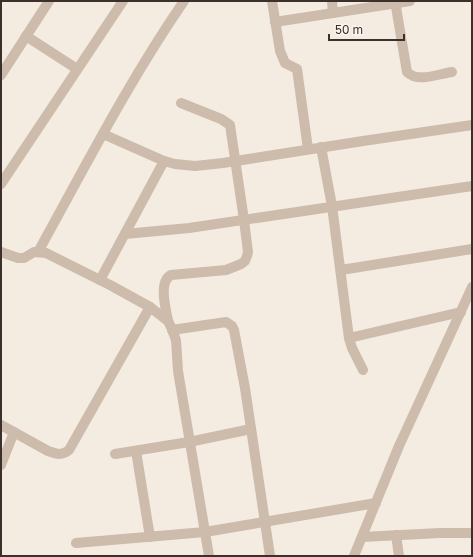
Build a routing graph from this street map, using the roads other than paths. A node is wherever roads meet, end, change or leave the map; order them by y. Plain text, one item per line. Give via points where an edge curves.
1 (49, 1) edge
2 (122, 1) edge
3 (184, 1) edge
4 (272, 1) edge
5 (332, 1) edge
6 (410, 1) edge
7 (395, 2) edge
8 (333, 13) junction
9 (275, 22) junction
10 (26, 36) junction
11 (77, 69) junction
12 (452, 72) dead end
13 (1, 75) edge
14 (181, 103) dead end
15 (472, 125) edge
16 (103, 134) junction
17 (321, 147) junction
18 (308, 149) junction
19 (164, 161) junction
20 (235, 161) junction
21 (1, 184) edge
22 (472, 186) edge
23 (332, 206) junction
24 (244, 220) junction
25 (125, 234) junction
26 (472, 249) edge
27 (1, 252) edge
28 (38, 252) junction
29 (341, 270) junction
30 (100, 280) junction
31 (472, 287) edge
32 (150, 307) junction
33 (461, 312) junction
34 (170, 326) junction
35 (349, 338) junction
36 (364, 370) dead end
37 (1, 425) edge
38 (251, 429) junction
39 (14, 432) junction
40 (189, 442) junction
41 (136, 451) junction
42 (115, 454) dead end
43 (1, 465) edge
44 (376, 503) junction
45 (265, 522) junction
46 (205, 532) junction
47 (472, 533) edge
48 (396, 535) junction
49 (150, 537) junction
50 (362, 537) junction
51 (76, 543) dead end
52 (209, 556) edge
53 (270, 556) edge
54 (354, 556) edge
55 (399, 556) edge

1 - 10 street
2 - 11 street
3 - 16 street via 160,35
4 - 9 street
5 - 8 street
6 - 7 street
7 - 8 street
7 - 12 street via 406,72 419,78
8 - 9 street
9 - 18 street via 282,57 285,62 297,69
10 - 11 street
10 - 13 street
11 - 21 street
14 - 20 street via 230,125
15 - 17 street
16 - 19 street
16 - 28 street
17 - 18 street
17 - 23 street
18 - 20 street
19 - 20 street via 195,166
19 - 25 street
20 - 24 street
22 - 23 street
23 - 24 street
23 - 29 street
24 - 25 street
24 - 34 street via 248,252 241,264 226,270 167,277 164,291
25 - 30 street
26 - 29 street
27 - 28 street via 14,258
28 - 30 street via 46,253
29 - 35 street
30 - 32 street
31 - 33 street
32 - 34 street
32 - 39 street via 65,453 48,451
33 - 35 street
33 - 44 street
34 - 38 street via 226,322 232,326
34 - 40 street via 176,340
35 - 36 street
37 - 39 street
38 - 40 street
38 - 45 street
39 - 43 street
40 - 41 street
40 - 46 street
41 - 42 street
41 - 49 street
44 - 45 street
44 - 50 street
45 - 46 street
45 - 53 street
46 - 49 street
46 - 52 street
47 - 48 street
48 - 50 street
48 - 55 street
49 - 51 street
50 - 54 street

